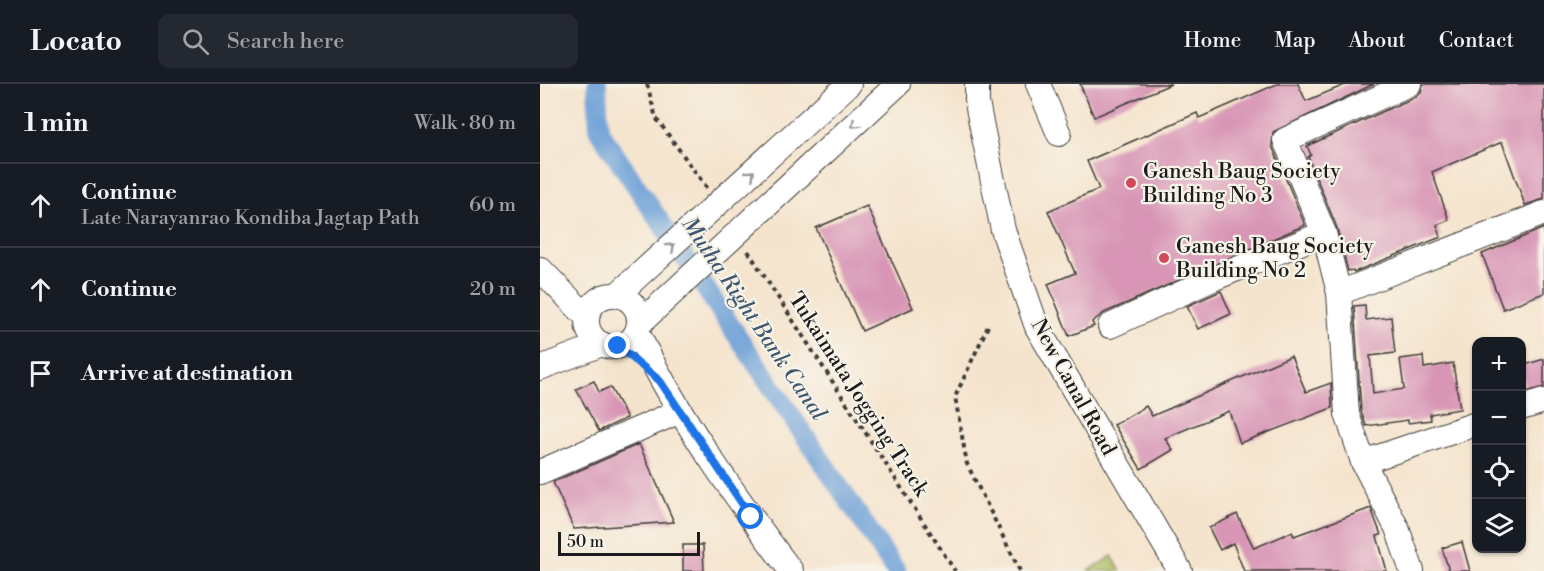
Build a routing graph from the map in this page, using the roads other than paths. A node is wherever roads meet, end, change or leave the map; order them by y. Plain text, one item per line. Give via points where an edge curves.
1 (849, 84) edge
2 (957, 84) edge
3 (1038, 84) edge
4 (1409, 84) edge
5 (900, 86) edge
6 (977, 94) edge
7 (1059, 134) dead end
8 (1544, 213) edge
9 (1324, 233) junction
10 (545, 275) edge
11 (1339, 294) junction
12 (614, 318) junction
13 (1110, 326) dead end
14 (550, 364) edge
15 (1544, 401) edge
16 (1526, 406) edge
17 (680, 411) junction
18 (1472, 425) edge
19 (1363, 462) junction
20 (540, 472) edge
21 (791, 571) edge
22 (1180, 571) edge
23 (1412, 571) edge

12 -> 1 street via 713,208
2 - 6 street
3 - 7 street
4 - 9 street via 1285,140
5 -> 12 street via 657,307
6 - 22 street, New Canal Road via 1003,230 1037,327
8 - 11 street
9 - 11 street
9 - 13 street
10 - 12 street
11 - 19 street via 1347,414
12 - 14 street
12 - 17 street
15 - 16 street
17 - 20 street
17 - 21 street
18 - 19 street
19 - 23 street via 1397,528

